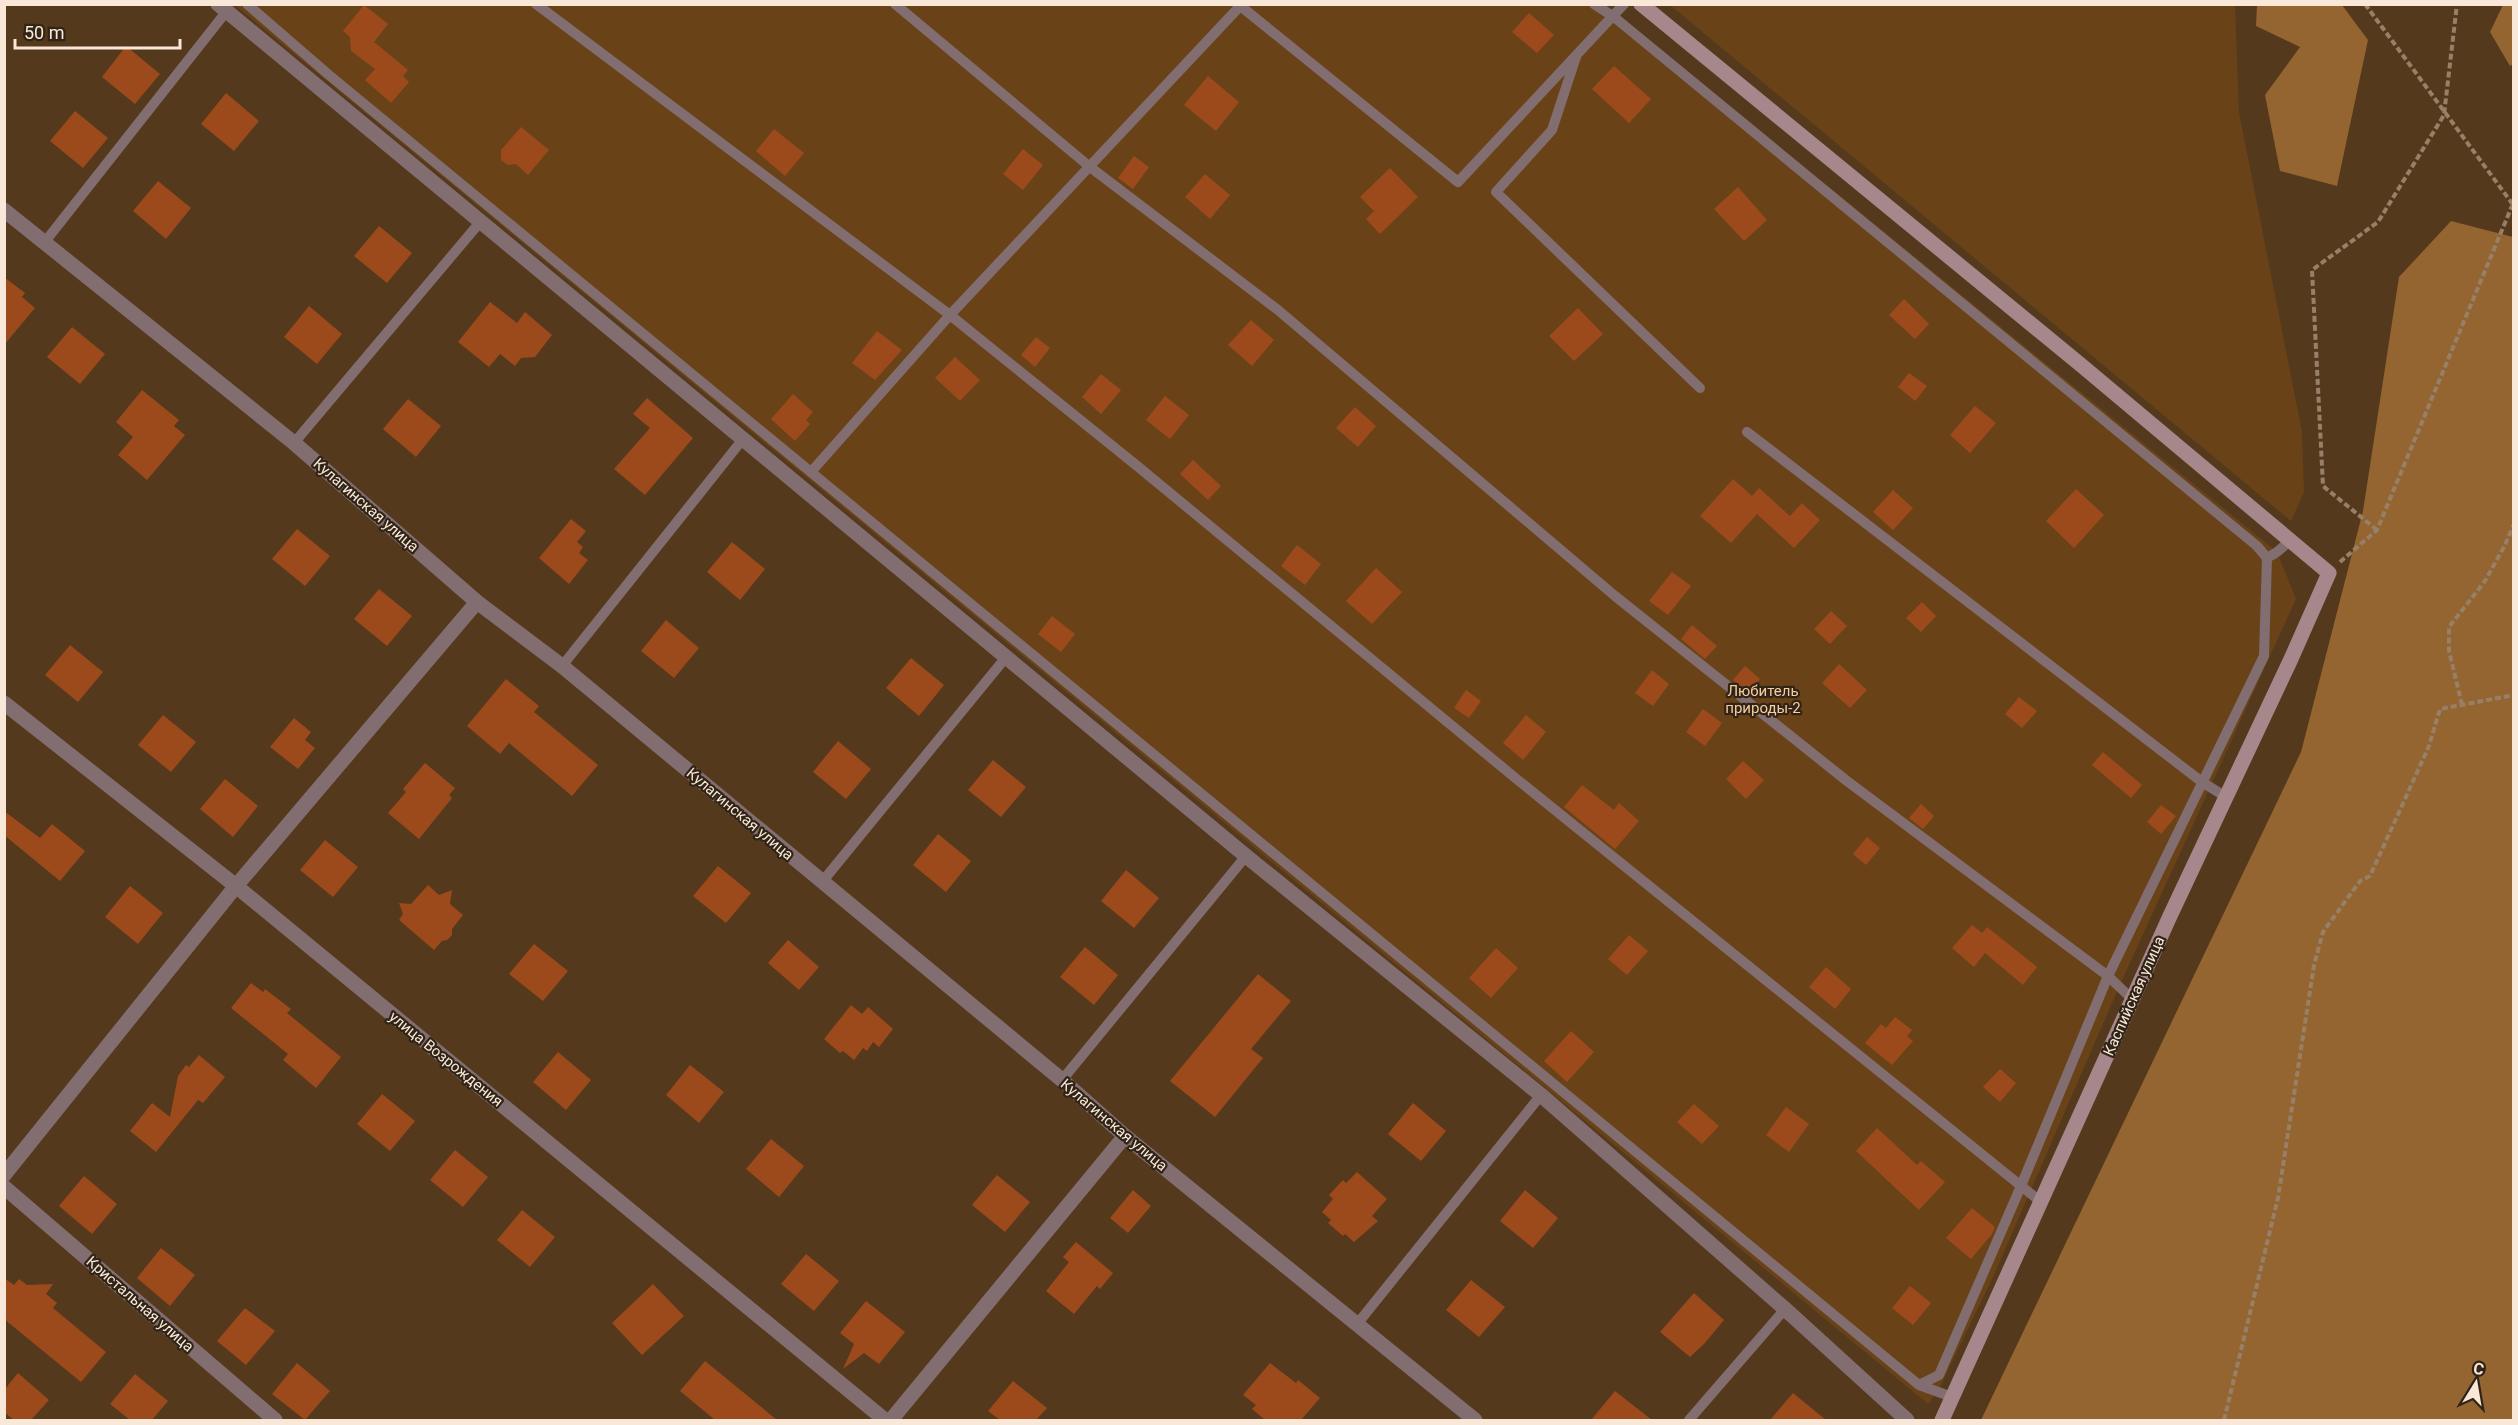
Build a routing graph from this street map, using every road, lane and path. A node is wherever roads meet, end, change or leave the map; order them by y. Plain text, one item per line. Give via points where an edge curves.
1 (247, 4) edge
2 (536, 4) edge
3 (895, 4) edge
4 (1594, 4) edge
5 (1624, 4) edge
6 (1641, 4) edge
7 (2365, 4) edge
8 (2457, 4) edge
9 (1240, 5) edge
10 (222, 8) edge
11 (1614, 17) junction
12 (1577, 54) junction
13 (2444, 115) junction
14 (1090, 167) junction
15 (2513, 206) edge
16 (4, 210) edge
17 (481, 221) junction
18 (44, 243) junction
19 (950, 315) junction
20 (1700, 388) dead end
21 (1747, 432) dead end
22 (743, 439) junction
23 (294, 443) junction
24 (811, 472) junction
25 (2514, 524) edge
26 (2377, 530) junction
27 (2291, 540) junction
28 (2267, 558) junction
29 (2329, 573) junction
30 (477, 602) junction
31 (1007, 656) junction
32 (562, 666) junction
33 (2514, 695) edge
34 (4, 703) edge
35 (2462, 705) junction
36 (2202, 782) junction
37 (2226, 797) junction
38 (1246, 856) junction
39 (822, 882) junction
40 (236, 886) junction
41 (2108, 976) junction
42 (2133, 999) junction
43 (1062, 1080) junction
44 (1541, 1095) junction
45 (1125, 1136) junction
46 (4, 1175) edge
47 (2021, 1186) junction
48 (4, 1187) edge
49 (2041, 1202) junction
50 (1785, 1309) junction
51 (1358, 1323) junction
52 (1919, 1385) junction
53 (1952, 1397) junction
54 (275, 1420) edge
55 (885, 1420) edge
56 (891, 1420) edge
57 (1475, 1420) edge
58 (1689, 1420) edge
59 (1907, 1420) edge
60 (1942, 1420) edge
61 (2224, 1420) edge

1 - 24 lane
2 - 19 lane
3 - 14 lane
4 - 11 lane
5 - 11 lane
6 - 27 street
7 - 13 path
8 - 13 path
9 - 12 lane via 1458,182
9 - 14 lane
10 - 17 street
10 - 18 lane
11 - 12 lane
11 - 28 lane via 2258,546
12 - 20 lane via 1552,130 1496,192
13 - 15 path
13 - 26 path via 2378,222 2312,270 2323,486
14 - 19 lane
14 - 41 lane via 1278,310 1615,596 1847,781
15 - 26 path
16 - 18 street, Кулагинская улица
17 - 22 street
17 - 23 lane
18 - 23 street, Кулагинская улица
19 - 24 lane
19 - 47 lane via 1519,782
21 - 36 lane
22 - 31 street
22 - 32 lane
23 - 30 street, Кулагинская улица
24 - 52 lane
25 - 35 path via 2485,581 2449,627 2449,651
26 - 29 path
27 - 28 lane
27 - 29 street
28 - 36 lane via 2264,656
29 - 37 street, Каспийская улица
30 - 32 street, Кулагинская улица
30 - 40 street
31 - 38 street
31 - 39 lane
32 - 39 street, Кулагинская улица
33 - 35 path
34 - 40 street, улица Возрождения
35 - 61 path via 2440,709 2429,746 2370,876 2360,882 2323,932 2314,964 2278,1198
36 - 37 lane
36 - 41 lane
37 - 42 street, Каспийская улица
38 - 43 lane
38 - 44 street
39 - 43 street, Кулагинская улица
40 - 46 street
40 - 55 street, улица Возрождения
41 - 42 lane
41 - 47 lane
42 - 49 street, Каспийская улица
43 - 45 street, Кулагинская улица
44 - 50 street
44 - 51 lane
45 - 51 street, Кулагинская улица
45 - 56 street
47 - 49 lane
47 - 52 lane via 1939,1374
48 - 54 street, Кристальная улица
49 - 53 street, Каспийская улица
50 - 58 lane
50 - 59 street
51 - 57 street, Кулагинская улица
52 - 53 lane
53 - 60 street, Каспийская улица

